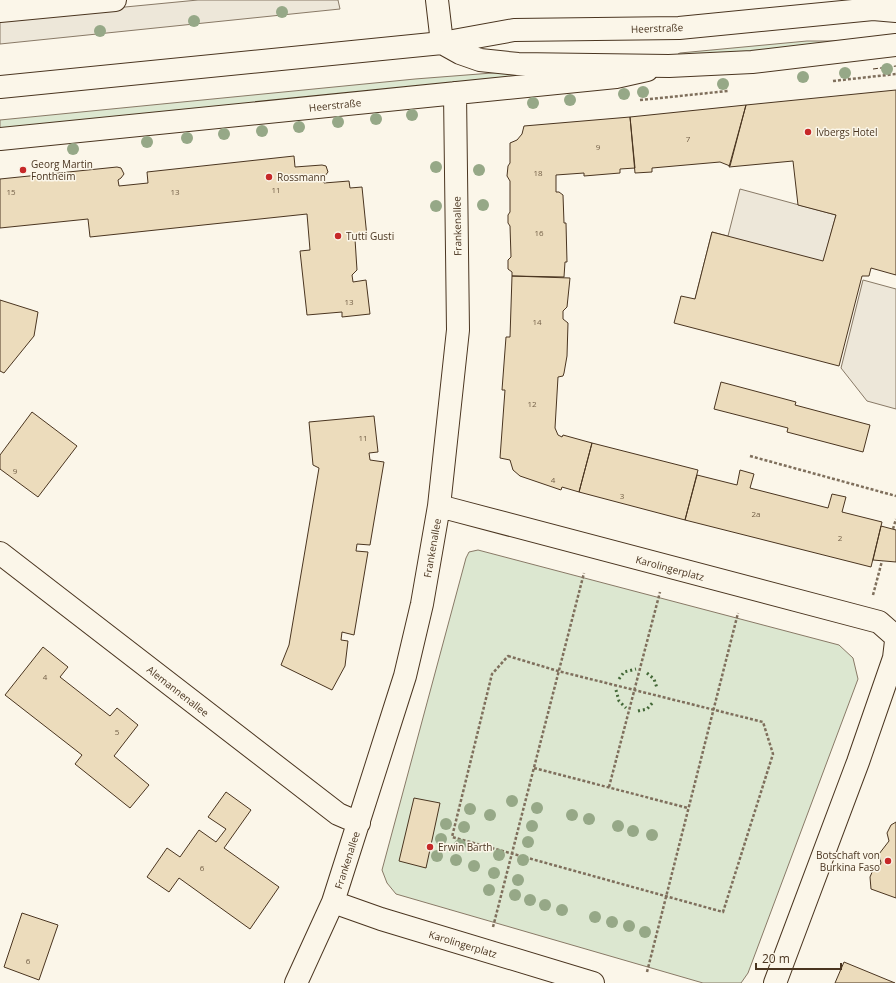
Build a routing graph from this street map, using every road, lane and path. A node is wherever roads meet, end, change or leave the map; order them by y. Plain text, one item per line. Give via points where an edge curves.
1 (115, 0) edge
2 (437, 0) edge
3 (896, 2) edge
4 (873, 9) junction
5 (0, 11) edge
6 (896, 11) edge
7 (442, 43) junction
8 (896, 45) edge
9 (669, 66) junction
10 (896, 74) edge
11 (825, 81) dead end
12 (0, 87) edge
13 (731, 91) dead end
14 (455, 93) junction
15 (637, 100) dead end
16 (0, 139) edge
17 (750, 456) dead end
18 (896, 496) edge
19 (439, 506) junction
20 (896, 519) edge
21 (893, 529) dead end
22 (0, 553) edge
23 (882, 561) dead end
24 (584, 573) dead end
25 (660, 592) dead end
26 (872, 597) dead end
27 (738, 613) dead end
28 (896, 637) edge
29 (896, 641) edge
30 (558, 672) junction
31 (635, 690) junction
32 (713, 709) junction
33 (534, 768) junction
34 (609, 787) junction
35 (688, 808) junction
36 (359, 823) junction
37 (512, 854) junction
38 (666, 896) junction
39 (333, 902) junction
40 (493, 927) dead end
41 (647, 972) dead end
42 (296, 983) edge
43 (593, 983) edge
44 (775, 983) edge

1 - 5 street
2 - 7 street
3 - 4 street, Heerstraße
4 - 6 street, Heerstraße
4 - 7 street, Heerstraße via 678,28 514,30
7 - 9 street, Heerstraße via 460,53 487,61 518,64
7 - 12 street, Heerstraße
8 - 9 street, Heerstraße via 752,62
9 - 14 street, Heerstraße via 616,76
10 - 11 path
13 - 15 path
14 - 16 street, Heerstraße
14 - 19 street, Frankenallee via 458,330
17 - 18 path
19 - 28 street, Karolingerplatz via 879,622
19 - 36 street, Frankenallee via 422,604 405,676
20 - 21 path
22 - 36 street, Alemannenallee via 338,814
23 - 26 path
24 - 30 path
25 - 31 path
27 - 32 path
29 - 44 street via 894,658 858,762
30 - 31 path
30 - 33 path
30 - 37 path via 508,656 492,674 452,837
31 - 32 path
31 - 34 path
32 - 35 path
32 - 38 path via 763,722 773,754 722,912
33 - 34 path
33 - 37 path
34 - 35 path
35 - 38 path
36 - 39 street, Frankenallee
37 - 38 path
37 - 40 path
38 - 41 path
39 - 42 street, Frankenallee
39 - 43 street, Karolingerplatz

